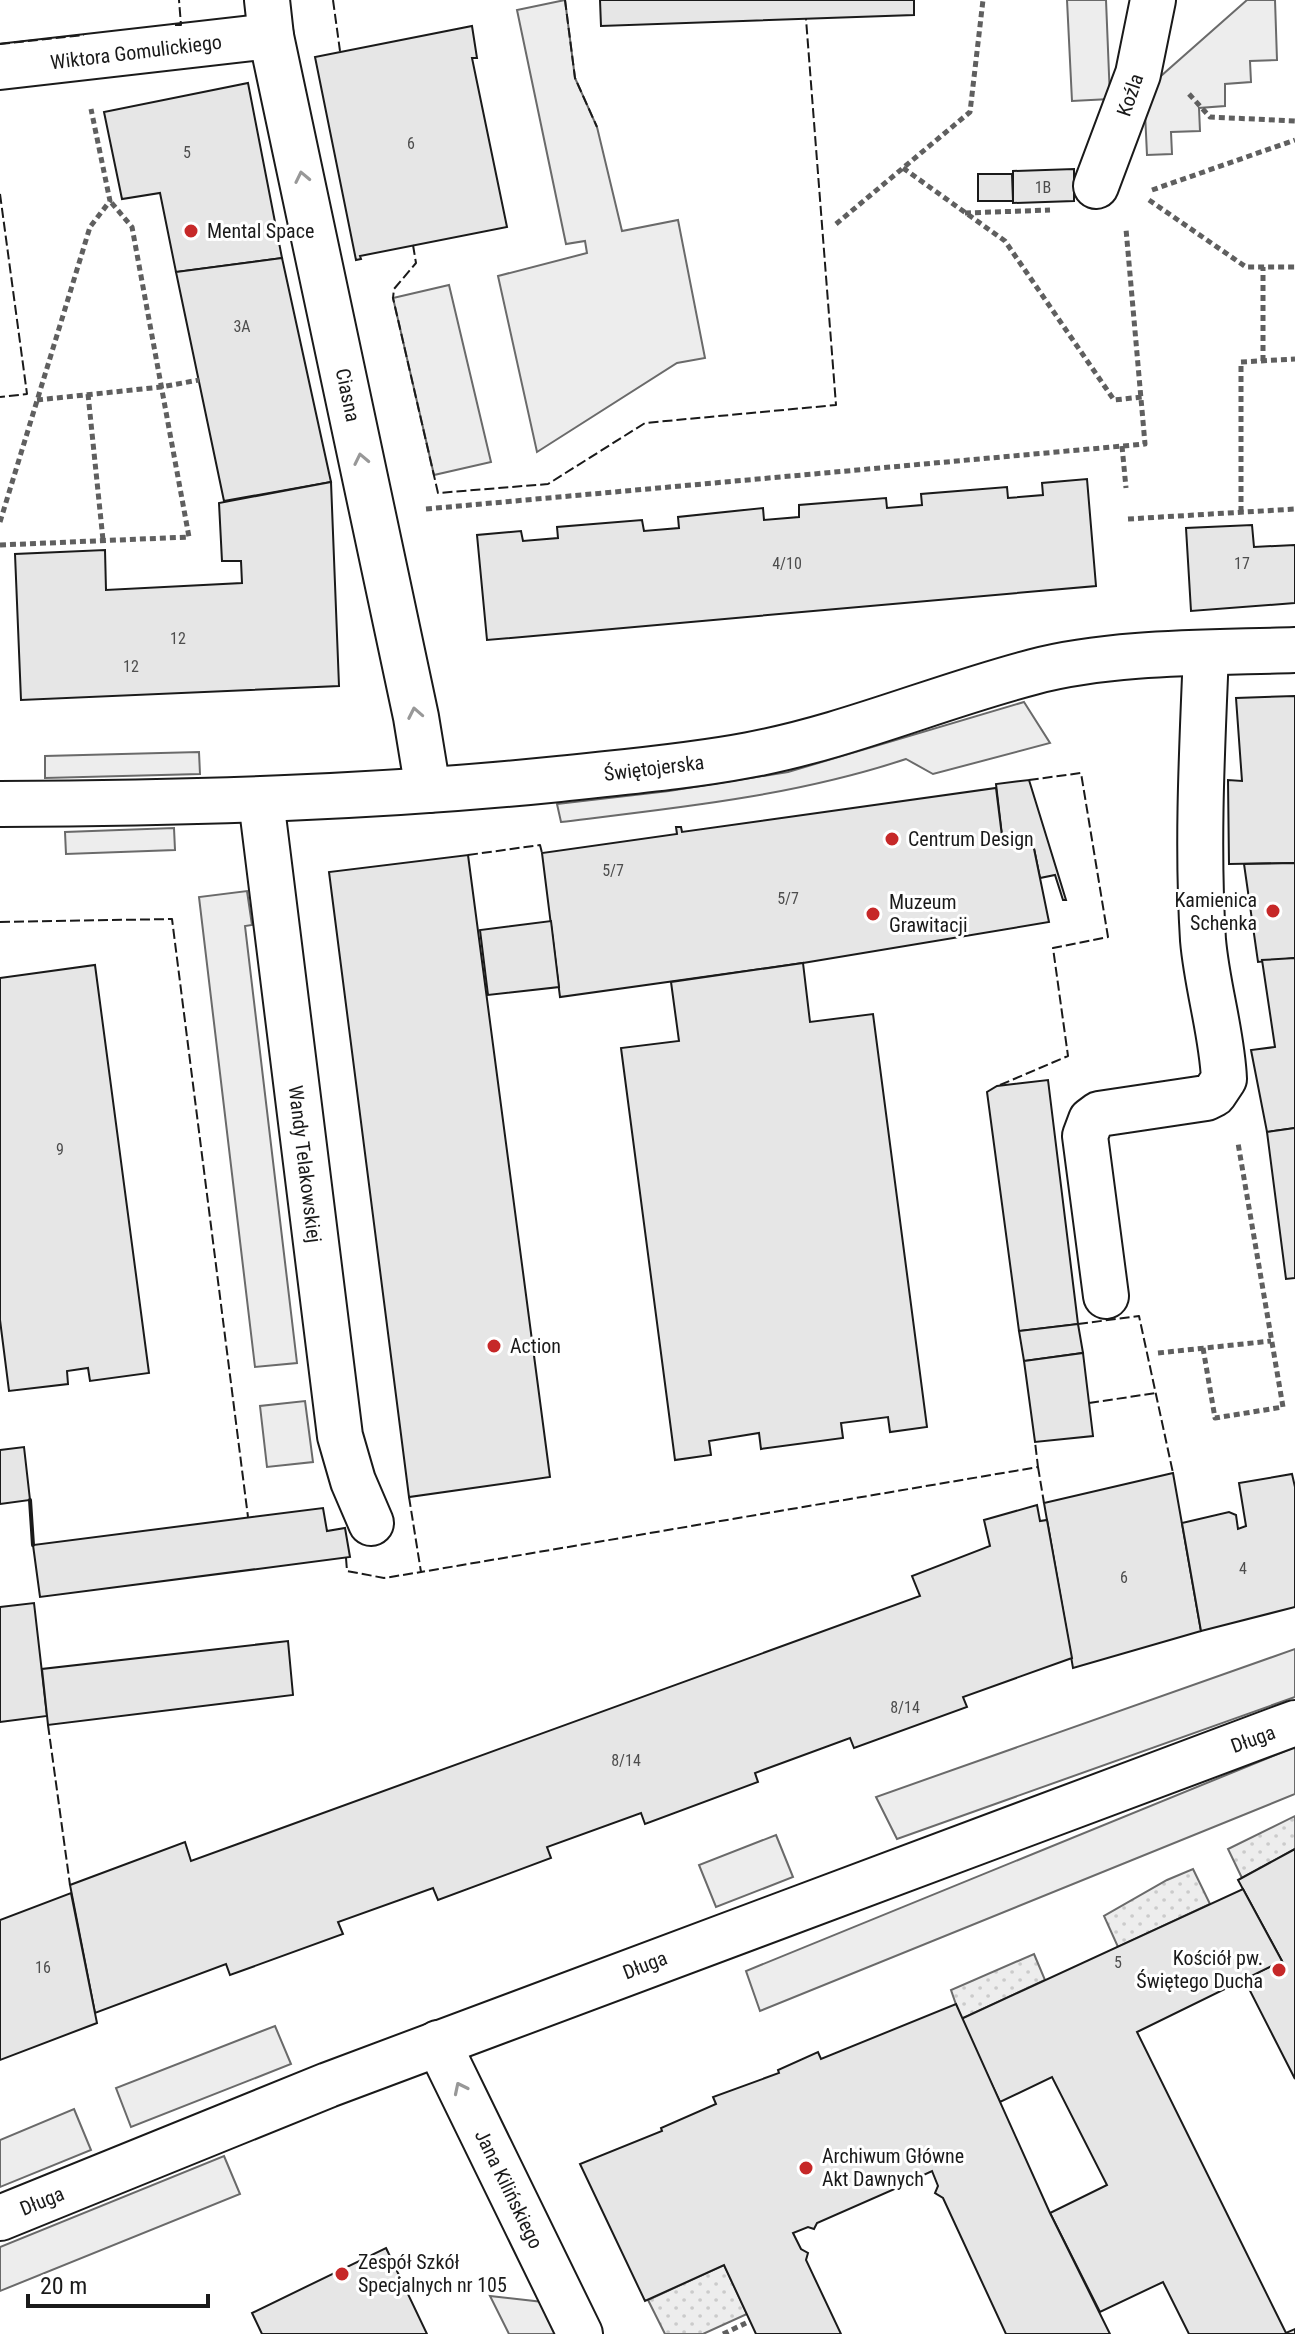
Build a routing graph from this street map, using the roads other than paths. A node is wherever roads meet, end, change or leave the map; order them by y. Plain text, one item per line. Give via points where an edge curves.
1 (1153, 0) edge
2 (269, 18) edge
3 (0, 67) edge
4 (1096, 186) dead end
5 (1295, 650) edge
6 (1206, 653) junction
7 (428, 790) junction
8 (261, 800) junction
9 (0, 804) edge
10 (1106, 1296) dead end
11 (371, 1523) dead end
12 (1295, 1723) edge
13 (438, 2043) junction
14 (0, 2218) edge
15 (580, 2334) edge

1 - 4 street, Koźla via 1138,74
2 - 3 street, Wiktora Gomulickiego
7 -> 2 street, Ciasna
5 - 6 street, Świętojerska
6 - 7 street, Świętojerska via 1035,671 822,738 750,755
6 - 10 street via 1200,880 1224,1079 1206,1098 1099,1114 1091,1120 1085,1136
7 - 8 street, Świętojerska
8 - 9 street, Świętojerska
8 - 11 street, Wandy Telakowskiej via 340,1436
12 - 13 street, Długa
13 - 14 street, Długa
15 -> 13 street, Jana Kilińskiego

